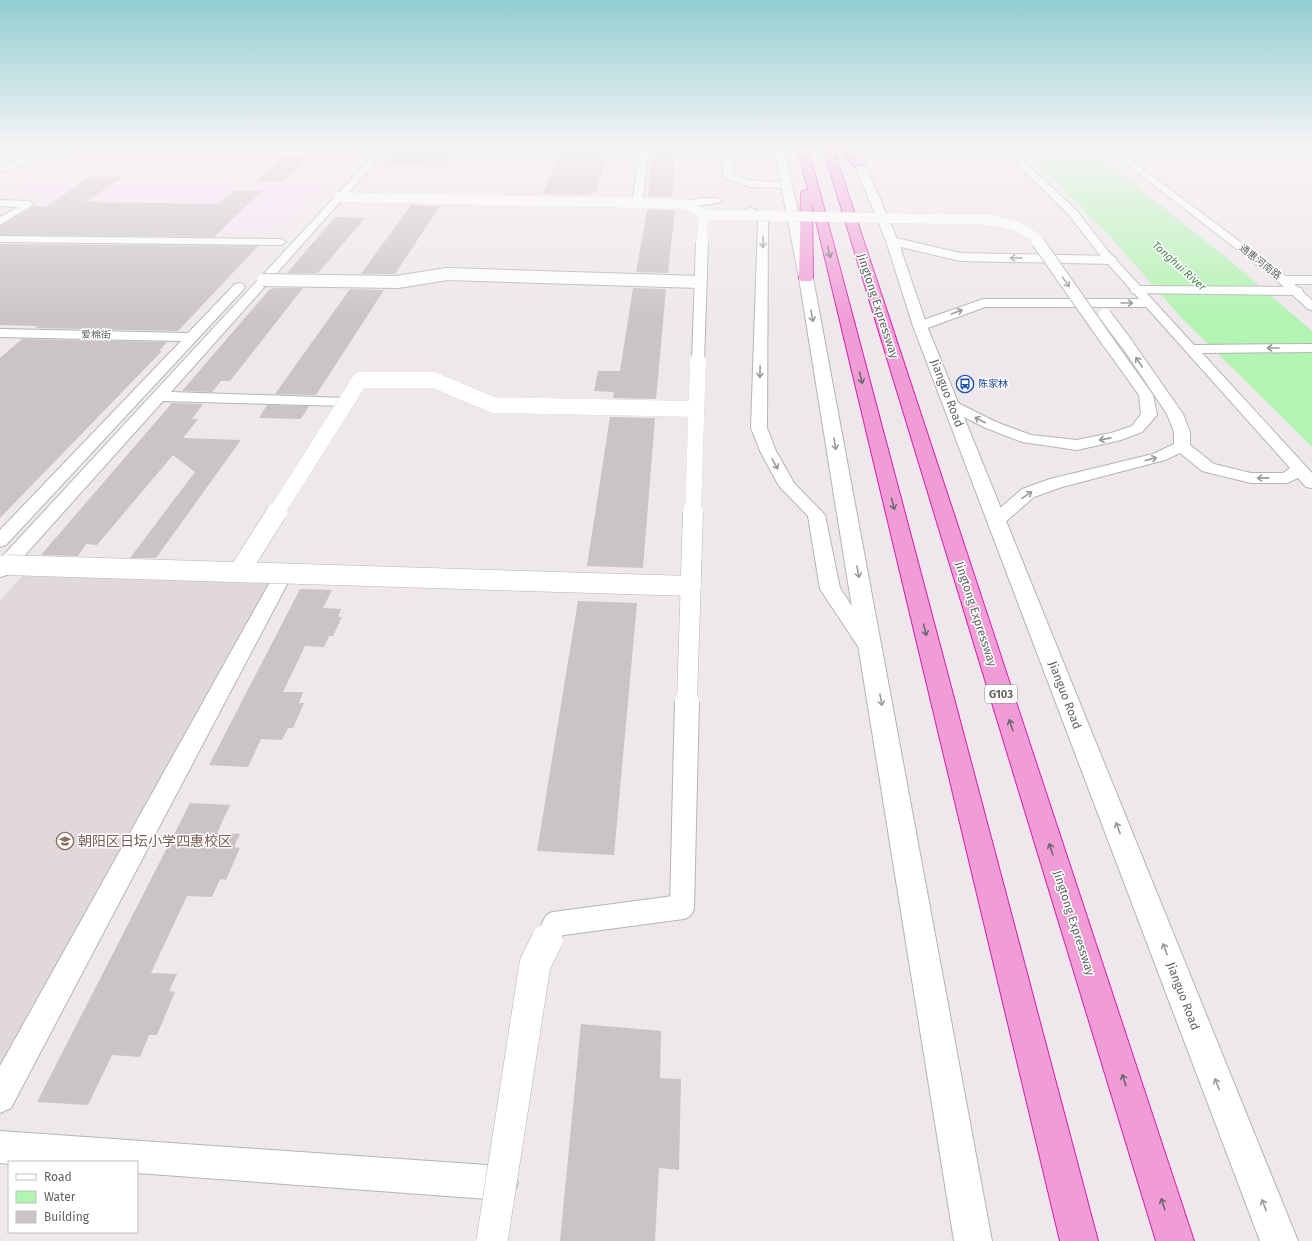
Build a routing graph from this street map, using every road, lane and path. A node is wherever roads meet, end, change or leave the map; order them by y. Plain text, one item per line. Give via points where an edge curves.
1 (26, 206) edge
2 (316, 206) edge
3 (330, 206) edge
4 (685, 206) edge
5 (726, 206) edge
6 (751, 206) edge
7 (790, 206) edge
8 (791, 206) edge
9 (805, 206) edge
10 (818, 206) edge
11 (846, 206) edge
12 (878, 206) edge
13 (1066, 206) edge
14 (1186, 206) edge
15 (713, 207) junction
16 (0, 222) edge
17 (1019, 227) junction
18 (0, 239) edge
19 (892, 241) junction
20 (281, 242) junction
21 (270, 254) dead end
22 (1111, 260) junction
23 (1071, 270) dead end
24 (259, 275) junction
25 (806, 278) junction
26 (1128, 279) junction
27 (1283, 280) junction
28 (1312, 280) edge
29 (700, 282) junction
30 (1138, 290) junction
31 (1296, 291) junction
32 (1312, 292) edge
33 (1090, 295) dead end
34 (1148, 303) junction
35 (1312, 306) edge
36 (920, 326) junction
37 (0, 333) edge
38 (192, 337) junction
39 (1312, 348) edge
40 (1191, 349) junction
41 (158, 396) junction
42 (346, 402) junction
43 (951, 405) junction
44 (696, 409) junction
45 (1182, 446) junction
46 (1300, 469) junction
47 (1312, 483) edge
48 (997, 520) junction
49 (0, 541) edge
50 (3, 568) edge
51 (240, 572) junction
52 (284, 573) junction
53 (691, 586) junction
54 (872, 652) junction
55 (0, 1097) edge
56 (0, 1147) edge
57 (501, 1183) junction
58 (492, 1241) edge
59 (973, 1241) edge
60 (1079, 1241) edge
61 (1175, 1241) edge
62 (1279, 1241) edge

1 - 16 street
2 - 20 street
3 - 24 street
4 - 15 street, bridge
5 - 15 street
6 -> 54 street via 763,223 759,428 768,452 787,486 816,515 830,589
7 - 17 street, bridge via 964,214 994,218
8 - 25 main road
9 - 25 highway
10 -> 60 highway
61 -> 11 highway, Jingtong Expressway / G103
12 - 19 main road, Jianguo Road
13 - 22 street
14 - 27 street, 通惠河南路
15 - 17 street, bridge via 976,219
15 - 23 street via 986,212 1002,215 1042,231
15 - 29 street, bridge
17 -> 43 street, bridge via 1036,239 1146,395 1149,415 1137,429 1130,432 1077,445 1028,439 991,425
18 - 20 street
22 -> 19 main road via 960,257
19 - 36 main road, Jianguo Road
20 - 21 street
22 - 26 street
24 - 29 street, bridge via 397,282 447,274
24 - 38 street
24 - 41 street
25 -> 54 main road
26 - 27 main road
26 - 30 street
27 - 28 street
27 - 31 street, 通惠河南路
29 - 44 street, bridge
30 - 31 main road
30 - 34 street
31 - 32 street
31 - 35 street, 通惠河南路
45 -> 33 street, bridge via 1182,432 1174,414
36 -> 34 main road via 983,303
34 - 40 street
36 - 43 main road, Jianguo Road
37 - 38 street, 爱棉街
38 - 49 street
39 -> 40 street
40 - 46 street
41 - 42 street
41 - 50 street
42 - 44 street, bridge via 360,380 434,380 493,405
42 - 51 street, bridge
43 - 48 main road, Jianguo Road
44 - 53 street, bridge
46 -> 45 street via 1288,478 1251,478 1208,468
48 -> 45 street via 1028,493 1056,483 1159,458
46 - 47 street
62 -> 48 main road, Jianguo Road
50 - 51 street, bridge
51 - 52 street, bridge
52 - 53 street, bridge
52 - 55 street
53 - 57 street, bridge via 682,907 555,924 535,964
54 -> 59 main road
56 - 57 street
57 - 58 street, bridge

